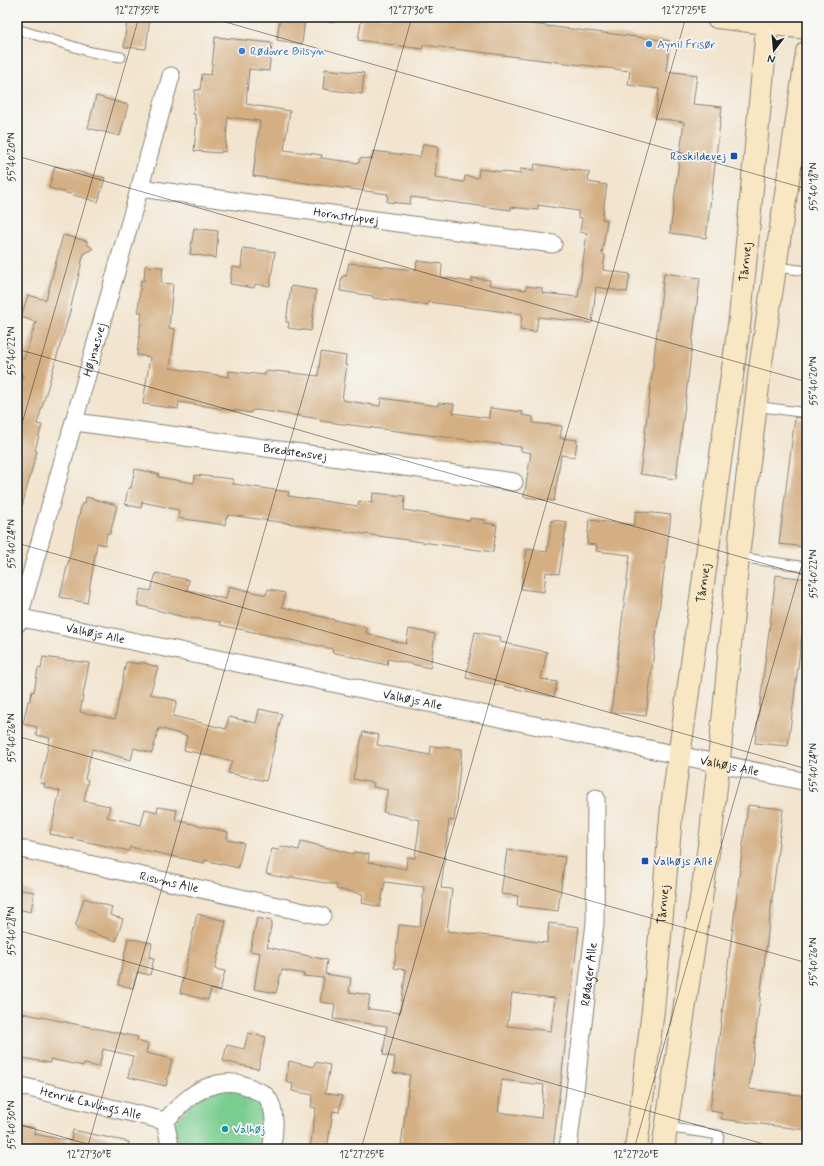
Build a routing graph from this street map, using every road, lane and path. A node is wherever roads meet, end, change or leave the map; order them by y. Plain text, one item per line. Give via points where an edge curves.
1 (717, 17) edge
2 (768, 20) edge
3 (807, 28) edge
4 (17, 29) edge
5 (807, 52) edge
6 (121, 57) dead end
7 (171, 76) dead end
8 (139, 188) junction
9 (553, 244) dead end
10 (776, 267) junction
11 (807, 271) edge
12 (755, 406) junction
13 (807, 413) edge
14 (75, 422) junction
15 (514, 482) dead end
16 (738, 557) junction
17 (807, 567) edge
18 (18, 620) edge
19 (679, 755) junction
20 (719, 763) junction
21 (807, 782) edge
22 (596, 798) dead end
23 (17, 848) edge
24 (322, 916) dead end
25 (17, 1085) edge
26 (165, 1121) junction
27 (666, 1127) junction
28 (173, 1149) edge
29 (271, 1149) edge
30 (568, 1149) edge
31 (636, 1149) edge
32 (663, 1149) edge
33 (717, 1149) edge

1 - 2 street
2 - 3 street
2 - 19 street, Tårnvej via 740,318
4 - 6 lane via 91,52
5 - 10 street
7 - 8 street, Højnæsvej
8 - 9 street, Hornstrupvej
8 - 14 street, Højnæsvej
10 - 11 lane
10 - 12 street
12 - 13 lane
12 - 16 street
14 - 15 street, Bredstensvej
14 - 18 street, Højnæsvej
16 - 17 lane
16 - 20 street
18 - 19 street, Valhøjs Alle
19 - 20 street, Valhøjs Alle
19 - 31 street, Tårnvej via 654,1010
20 - 21 street, Valhøjs Alle
20 - 27 street via 711,833
22 - 30 street, Rødager Alle via 595,923
23 - 24 street, Risums Alle
25 - 26 street, Henrik Cavlings Alle
26 - 28 street
26 - 29 street via 187,1098 204,1088 227,1081 247,1085 266,1096 273,1112 275,1135
27 - 32 street
27 - 33 lane via 719,1135

